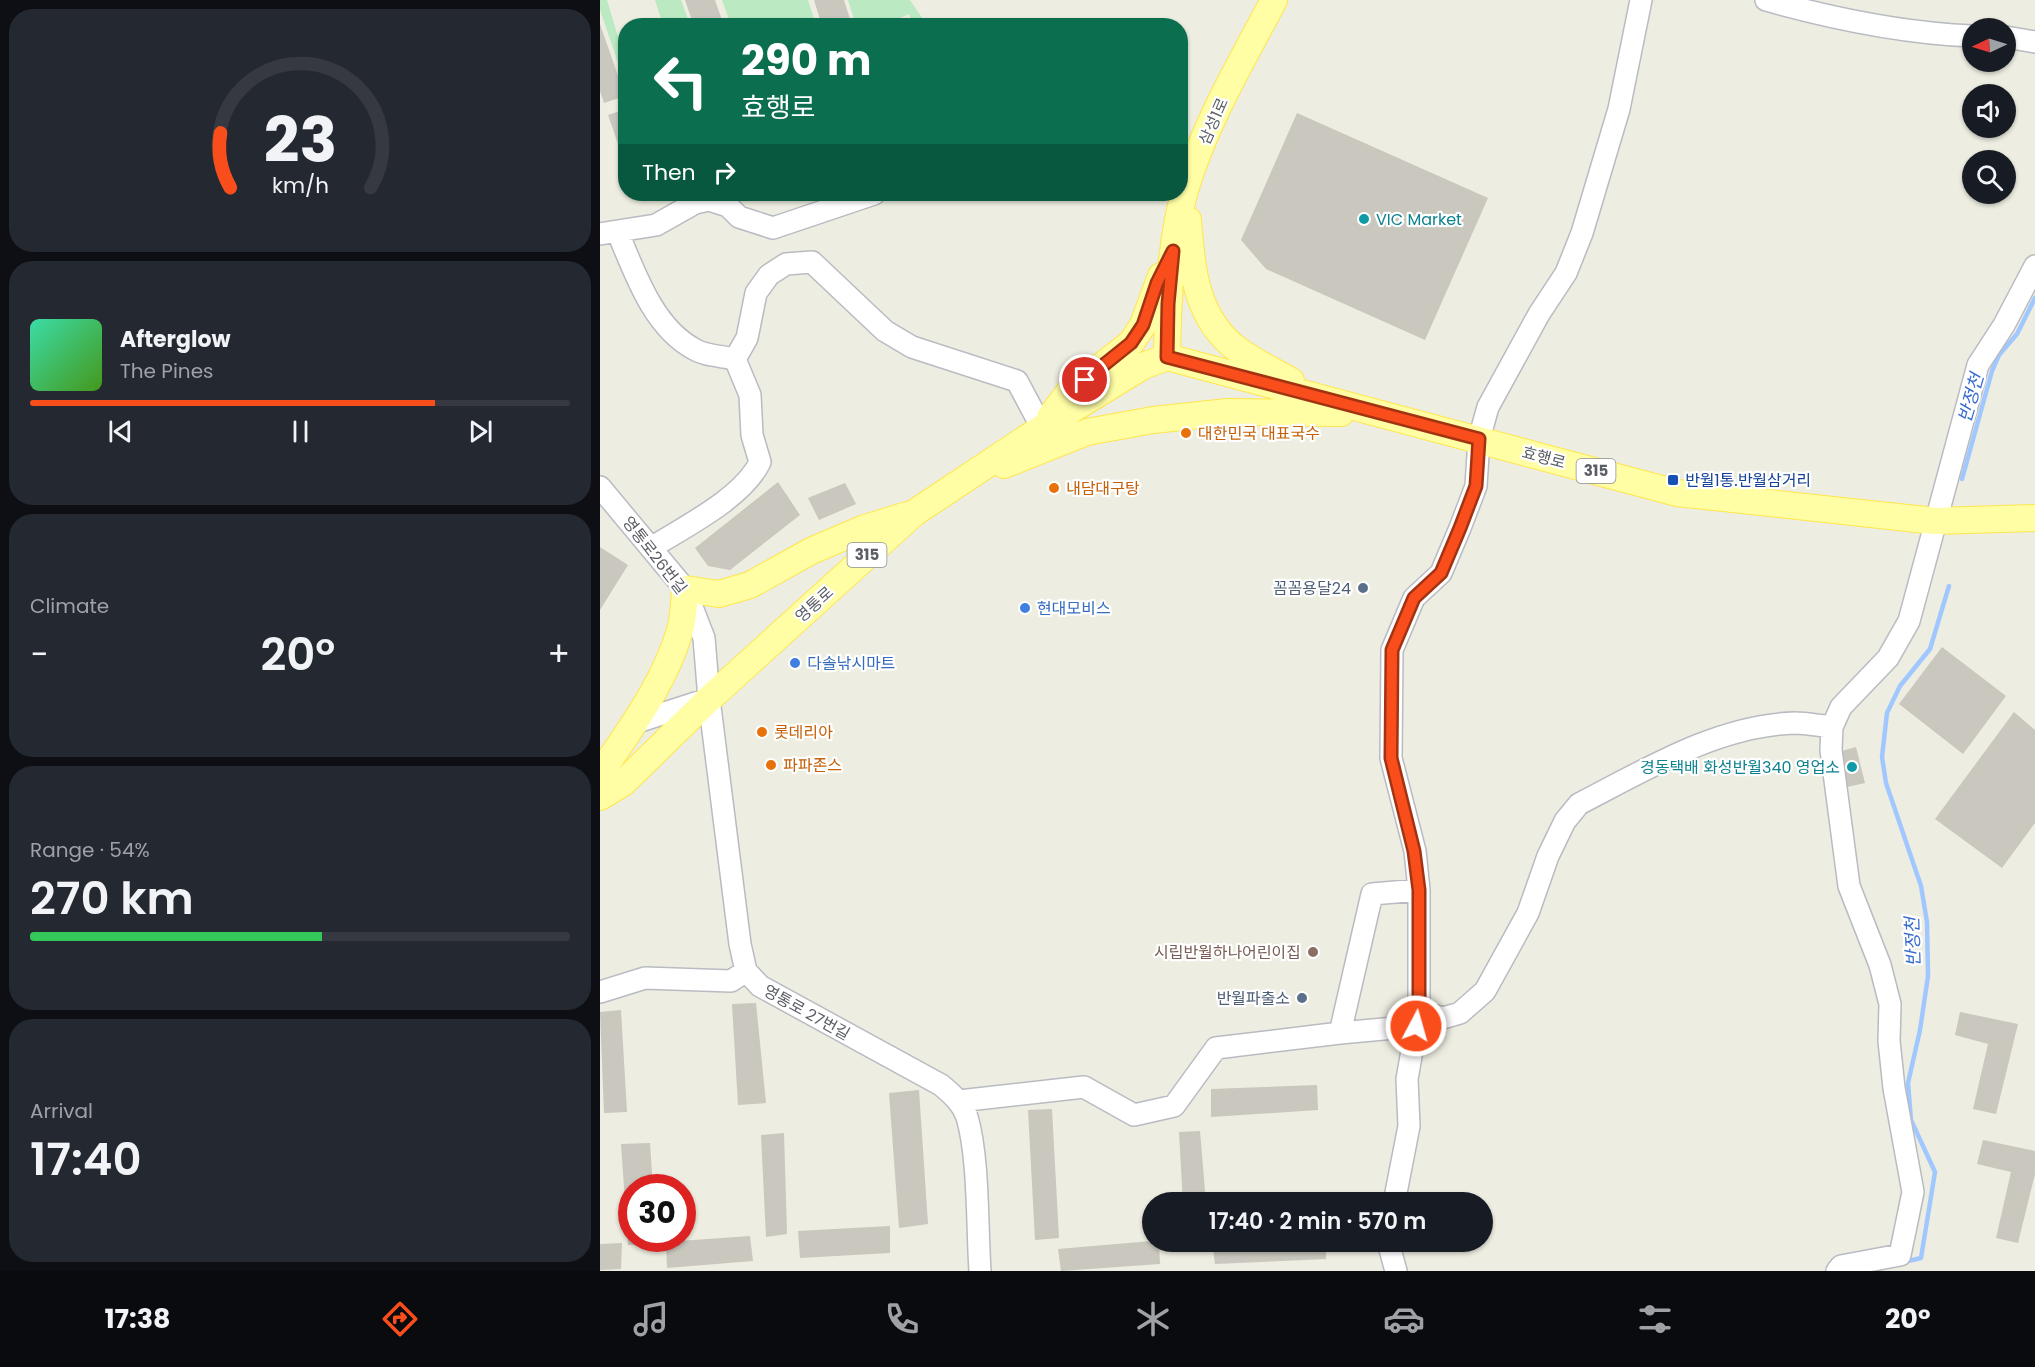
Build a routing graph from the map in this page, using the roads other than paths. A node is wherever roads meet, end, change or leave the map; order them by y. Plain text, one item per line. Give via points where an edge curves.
1 (1274, 0) edge
2 (1641, 0) edge
3 (1766, 0) edge
4 (1962, 35) edge
5 (2016, 39) edge
6 (2035, 42) edge
7 (1188, 182) edge
8 (702, 201) edge
9 (712, 201) edge
10 (853, 201) edge
11 (1183, 201) edge
12 (1186, 201) edge
13 (609, 234) edge
14 (1173, 251) junction
15 (2035, 266) edge
16 (1167, 357) junction
17 (735, 359) junction
18 (1320, 397) junction
19 (1380, 413) junction
20 (1042, 428) junction
21 (1479, 439) junction
22 (954, 485) junction
23 (600, 487) edge
24 (914, 513) junction
25 (2035, 518) edge
26 (1935, 521) junction
27 (651, 548) junction
28 (685, 589) junction
29 (709, 699) junction
30 (634, 723) junction
31 (1832, 727) junction
32 (600, 774) edge
33 (600, 797) edge
34 (1419, 890) junction
35 (746, 979) junction
36 (600, 992) edge
37 (1418, 1018) junction
38 (1340, 1034) junction
39 (958, 1101) junction
40 (1396, 1192) edge
41 (1391, 1252) edge
42 (980, 1271) edge
43 (1396, 1271) edge
44 (1837, 1271) edge

1 - 7 main road, 삼성1로 via 1230,83
2 - 21 street via 1619,109 1582,233 1566,273 1488,407
3 - 4 street via 1889,29
5 - 6 street
8 - 13 street via 656,225
9 - 10 street via 728,206 739,217 773,228
11 - 14 main road, 삼성1로
12 - 18 main road via 1196,287 1209,322 1238,350
13 - 17 street via 678,339 696,351
14 - 16 main road, 삼성1로
14 - 20 main road via 1143,325 1131,343 1070,391
15 - 26 street via 1978,365
16 - 18 main road, 효행로 / 315
16 - 20 main road, 영통로 / 315 via 1143,366
17 - 20 street via 747,338 756,293 769,275 786,264 812,262 885,331 912,347 1017,381
17 - 27 street via 750,395 752,435 759,462 753,476 718,505
18 - 19 main road, 효행로 / 315
19 - 21 main road, 효행로 / 315
19 - 22 main road, 315 via 1228,412 1153,420 1087,432
20 - 22 main road, 영통로 / 315
21 - 26 main road, 효행로 / 315 via 1677,493
21 - 34 street via 1476,486 1456,537 1441,573 1414,598 1392,650 1391,758 1414,851
22 - 24 main road, 영통로 / 315
23 - 27 street, 영통로26번길
24 - 28 main road via 865,528 750,585 719,594
24 - 29 main road, 영통로 / 315
25 - 26 main road, 효행로 / 315
26 - 31 street via 1911,612 1899,639 1880,668 1841,707
27 - 28 street, 영통로26번길
28 - 29 street, 영통로26번길 via 704,638
28 - 30 main road via 681,628 669,664
29 - 30 street
29 - 33 main road, 영통로 / 315 via 623,783
29 - 35 street
30 - 32 main road
31 - 37 street via 1796,723 1752,728 1705,743 1579,804 1565,821 1528,914 1485,991 1460,1013
31 - 44 street via 1835,786 1849,886 1880,965 1890,1004 1888,1041 1913,1192 1900,1255 1841,1266
34 - 37 street
34 - 38 street via 1372,894
35 - 36 street via 645,978
35 - 39 street, 영통로 27번길 via 941,1085
37 - 38 street
37 - 40 street via 1407,1079 1410,1126
38 - 39 street via 1216,1048 1174,1106 1134,1115 1084,1087
39 - 42 street via 966,1117 973,1164
41 - 43 street

